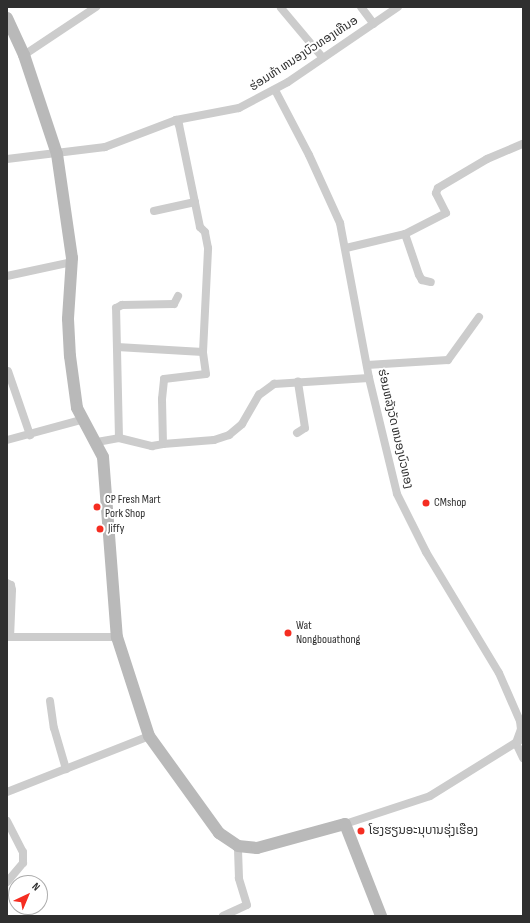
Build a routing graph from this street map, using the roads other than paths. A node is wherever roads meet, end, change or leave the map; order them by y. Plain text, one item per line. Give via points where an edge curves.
1 (361, 7) edge
2 (398, 7) edge
3 (94, 8) edge
4 (281, 8) dead end
5 (7, 18) edge
6 (374, 24) junction
7 (24, 55) junction
8 (323, 58) junction
9 (275, 90) junction
10 (176, 120) junction
11 (523, 144) edge
12 (57, 154) junction
13 (7, 159) edge
14 (195, 202) junction
15 (154, 211) dead end
16 (405, 234) junction
17 (346, 248) junction
18 (72, 262) junction
19 (7, 276) edge
20 (431, 282) dead end
21 (178, 296) dead end
22 (479, 316) dead end
23 (117, 347) junction
24 (203, 352) junction
25 (367, 365) junction
26 (8, 371) edge
27 (369, 378) junction
28 (298, 382) junction
29 (82, 420) junction
30 (297, 433) dead end
31 (30, 435) junction
32 (120, 438) junction
33 (7, 440) edge
34 (96, 442) junction
35 (163, 444) junction
36 (7, 583) edge
37 (9, 637) edge
38 (117, 637) junction
39 (50, 701) dead end
40 (149, 736) junction
41 (523, 736) edge
42 (516, 744) junction
43 (523, 758) edge
44 (66, 769) junction
45 (7, 792) edge
46 (7, 821) edge
47 (345, 824) junction
48 (238, 846) junction
49 (7, 882) edge
50 (223, 916) edge
51 (381, 916) edge

1 - 6 street
2 - 6 street, ຮ່ອມຫ້າ ຫນອງບົວທອງເຫືນອ
3 - 7 street
4 - 8 street
5 - 7 street
6 - 8 street, ຮ່ອມຫ້າ ຫນອງບົວທອງເຫືນອ
7 - 12 street
8 - 9 street, ຮ່ອມຫ້າ ຫນອງບົວທອງເຫືນອ
9 - 10 street, ຮ່ອມຫ້າ ຫນອງບົວທອງເຫືນອ via 239,108
9 - 17 street, ຮ່ອມຫລັງວັດ ຫນອງບົວທອງ via 326,189 340,223
10 - 12 street, ຮ່ອມຫ້າ ຫນອງບົວທອງເຫືນອ via 105,147
10 - 14 street via 180,125
11 - 16 street via 487,159 438,188 436,193 446,213
12 - 13 street, ຮ່ອມຫ້າ ຫນອງບົວທອງເຫືນອ
12 - 18 street
14 - 15 street
14 - 24 street via 208,248
16 - 17 street
16 - 20 street via 419,275 422,280
17 - 25 street, ຮ່ອມຫລັງວັດ ຫນອງບົວທອງ
18 - 19 street
18 - 29 street via 68,319 70,356
21 - 23 street via 174,304 118,305
22 - 25 street via 448,360
23 - 24 street
23 - 32 street
24 - 35 street via 206,374 164,378
25 - 27 street, ຮ່ອມຫລັງວັດ ຫນອງບົວທອງ
26 - 31 street
27 - 28 street
27 - 42 street, ຮ່ອມຫລັງວັດ ຫນອງບົວທອງ via 397,494 426,552 499,673 520,721 521,729
28 - 30 street via 305,428
28 - 35 street via 268,387 255,400 242,424 229,435 214,440
29 - 31 street
29 - 34 street
31 - 33 street
32 - 34 street
32 - 35 street via 152,446
34 - 38 street via 103,457
36 - 37 street via 11,585 12,590
37 - 38 street
38 - 40 street
39 - 44 street via 54,728
40 - 44 street
40 - 48 street via 219,833
41 - 42 street
42 - 43 street
42 - 47 street via 430,796
44 - 45 street
46 - 49 street via 22,852 23,863
47 - 48 street via 257,848
47 - 51 street
48 - 50 street via 239,878 247,905

